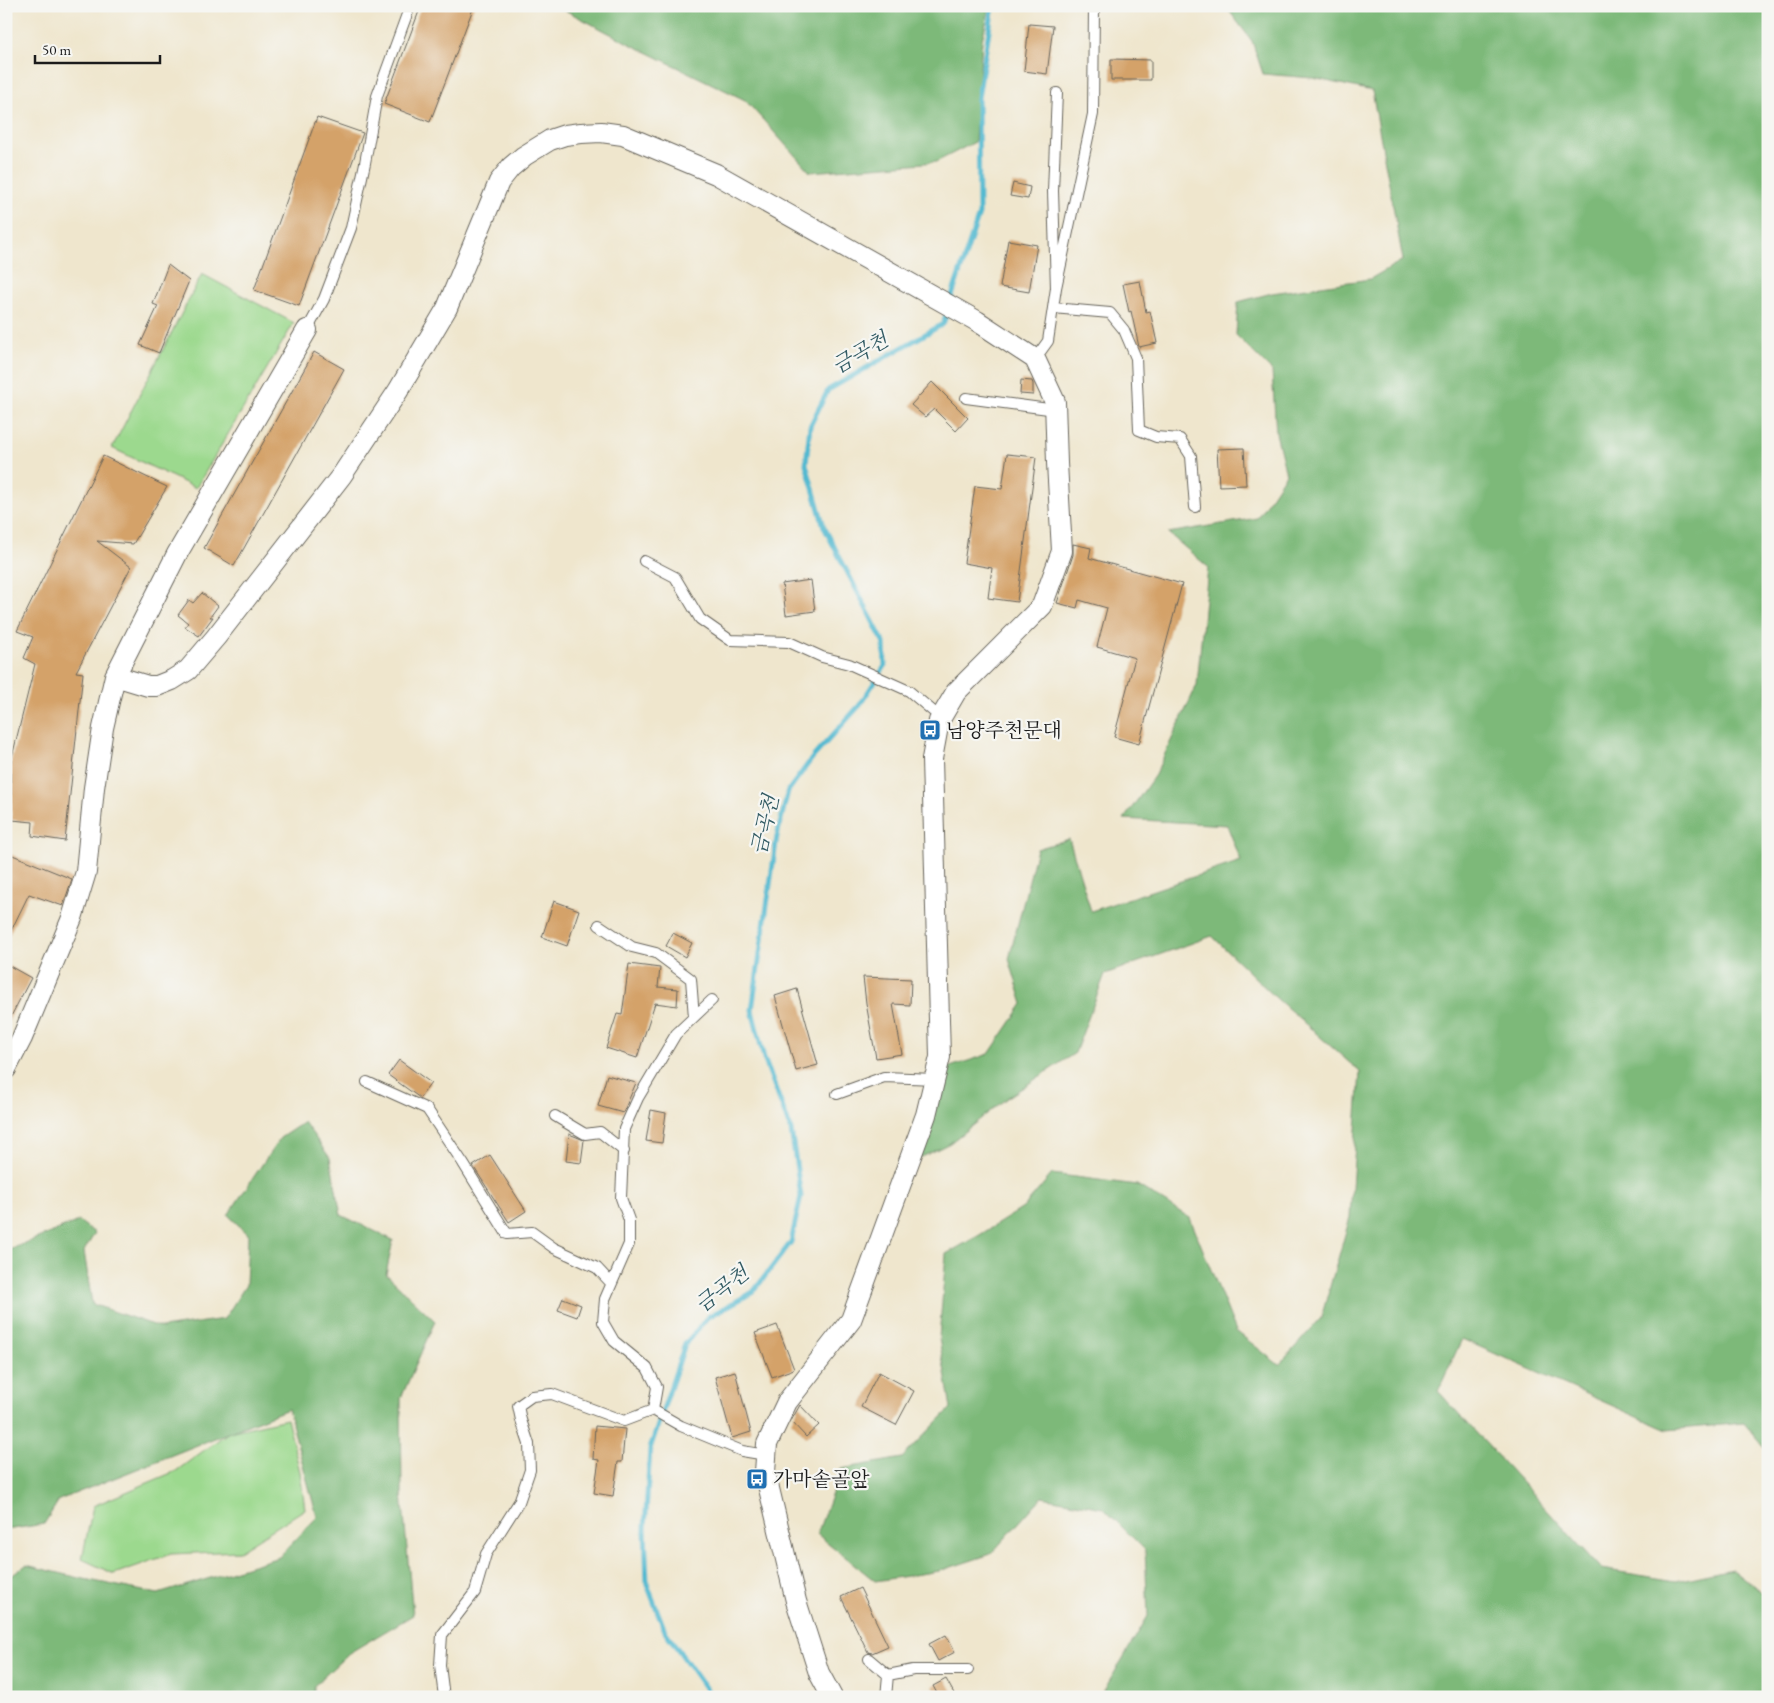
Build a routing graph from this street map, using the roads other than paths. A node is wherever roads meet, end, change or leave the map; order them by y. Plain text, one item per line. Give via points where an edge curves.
1 (410, 6) edge
2 (1094, 6) edge
3 (1057, 94) dead end
4 (1056, 288) junction
5 (1053, 308) junction
6 (307, 330) joint
7 (1034, 359) junction
8 (966, 398) dead end
9 (1056, 410) junction
10 (1195, 507) dead end
11 (644, 561) dead end
12 (125, 656) junction
13 (115, 676) junction
14 (145, 685) junction
15 (941, 718) junction
16 (598, 925) dead end
17 (712, 1000) dead end
18 (694, 1017) junction
19 (6, 1069) edge
20 (935, 1078) junction
21 (367, 1082) dead end
22 (837, 1094) dead end
23 (555, 1116) dead end
24 (624, 1151) junction
25 (611, 1283) junction
26 (653, 1410) junction
27 (766, 1455) junction
28 (869, 1659) dead end
29 (968, 1670) dead end
30 (888, 1675) junction
31 (444, 1697) edge
32 (832, 1697) edge
33 (886, 1697) edge

1 - 6 lane via 378,96 351,228 324,299
2 - 4 lane via 1093,114
3 - 4 lane via 1053,191
4 - 5 lane
5 - 7 lane via 1048,341
5 - 10 lane via 1110,313 1124,330 1136,358 1139,430 1180,439 1191,456
6 - 12 street via 177,554
7 - 9 street
7 - 14 street via 977,321 716,174 623,135 601,132 565,135 550,140 524,156 499,182 447,308 398,391 342,475 188,670 157,686
8 - 9 lane
9 - 15 street via 1062,551 1042,606 956,692
11 - 15 lane via 675,577 700,620 730,640 789,642 822,657 849,664 910,691
12 - 13 street
12 - 14 lane via 129,672
13 - 14 street
13 - 19 street via 102,728 86,872 72,918
15 - 20 street via 932,759 940,1057
16 - 18 lane via 632,947 656,953 691,979
17 - 18 lane
18 - 24 lane via 676,1034 638,1098 624,1129
20 - 22 lane via 884,1077
20 - 27 street via 926,1115 851,1320 787,1402 767,1444
21 - 25 lane via 427,1110 507,1234 532,1232 554,1248 597,1268
23 - 24 lane via 586,1134 600,1132
24 - 25 lane via 621,1198 629,1220 629,1244
25 - 26 lane via 604,1299 603,1322 614,1341 647,1368 657,1387
26 - 27 lane via 681,1426 742,1451
26 - 31 lane via 624,1420 552,1394 532,1396 518,1406 530,1444 530,1470 519,1502 486,1554 474,1592 442,1635 440,1665
27 - 32 street via 765,1472 796,1601 819,1673
28 - 30 lane
29 - 30 lane via 913,1670
30 - 33 lane

